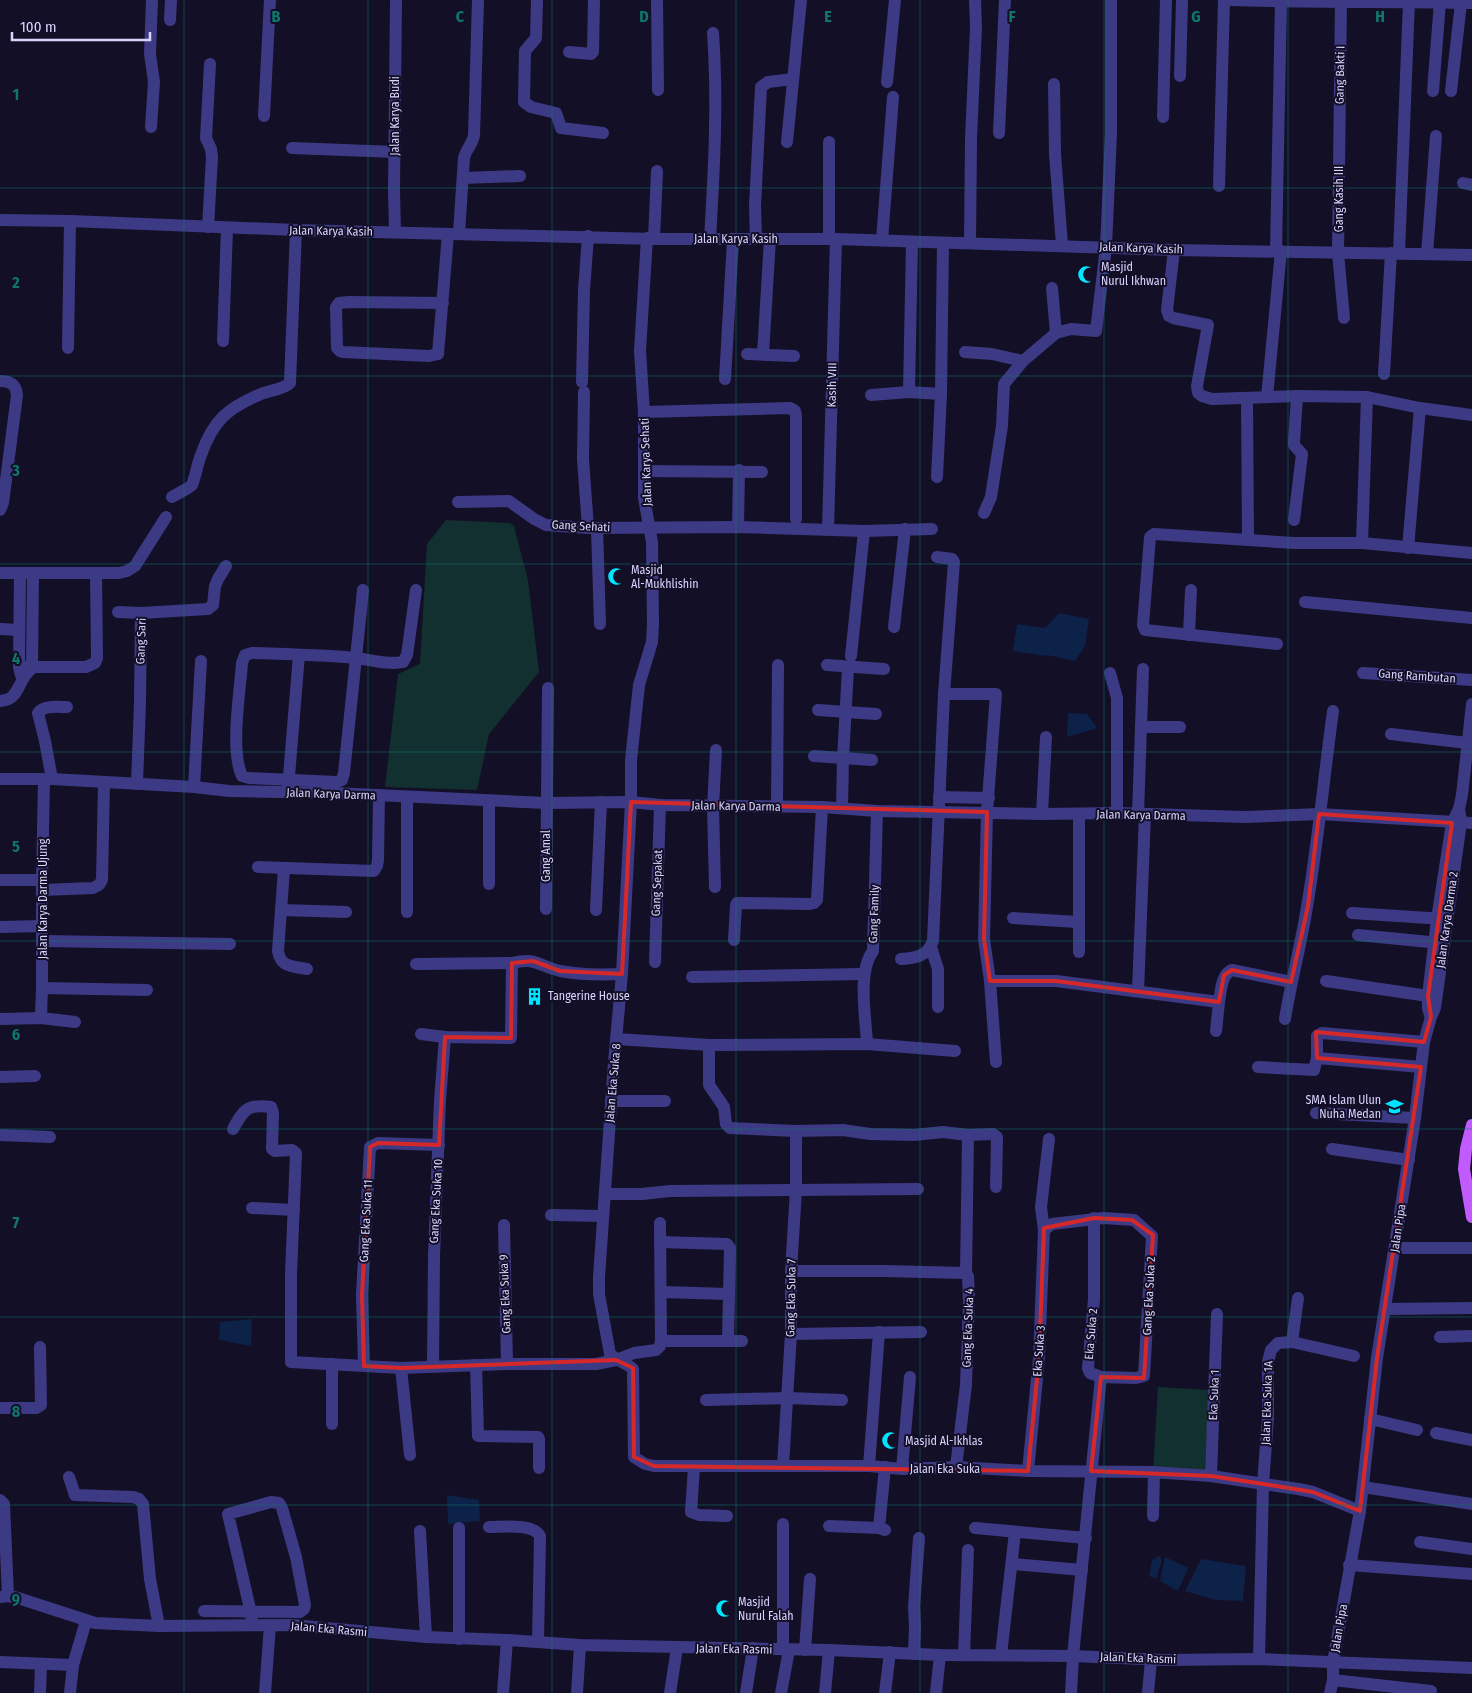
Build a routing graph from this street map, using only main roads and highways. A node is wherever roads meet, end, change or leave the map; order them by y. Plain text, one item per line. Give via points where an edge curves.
1 (1472, 1125) edge
2 (1472, 1217) edge

1 - 2 main road via 1464,1169

